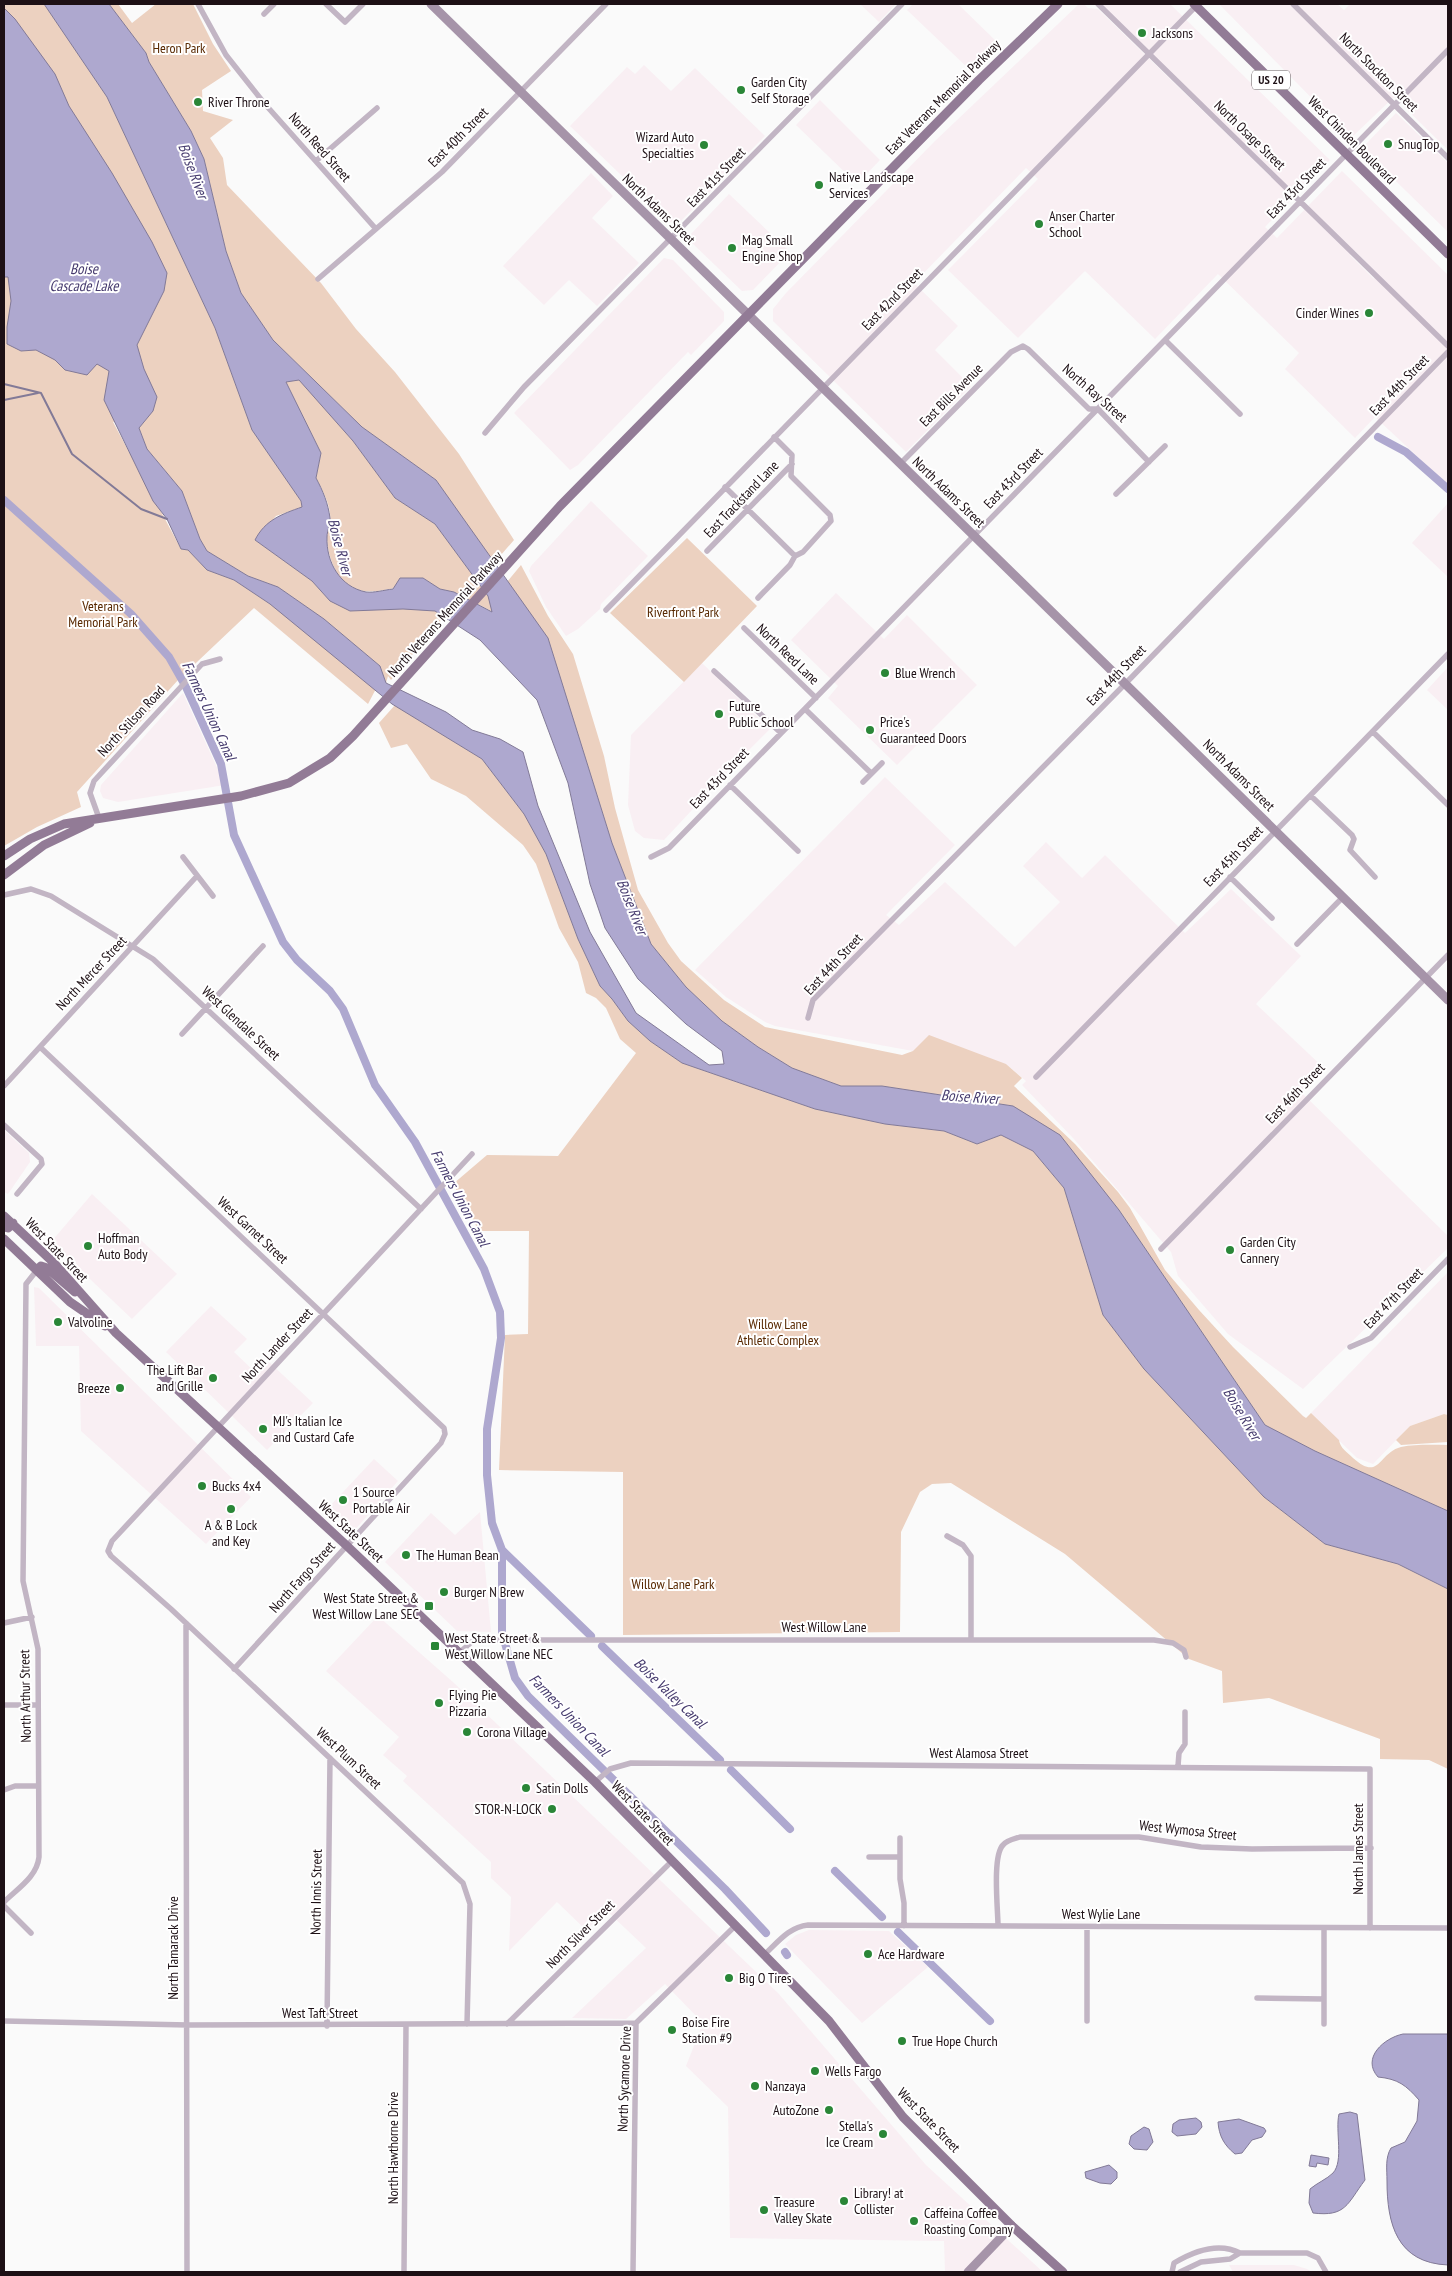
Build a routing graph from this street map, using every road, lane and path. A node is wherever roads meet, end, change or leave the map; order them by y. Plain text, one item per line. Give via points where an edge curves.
1 (198, 4) edge
2 (274, 4) edge
3 (326, 4) edge
4 (363, 4) edge
5 (430, 4) edge
6 (606, 4) edge
7 (902, 4) edge
8 (1055, 4) edge
9 (1098, 4) edge
10 (1196, 4) edge
11 (1293, 4) edge
12 (264, 14) dead end
13 (1448, 50) edge
14 (1149, 54) junction
15 (521, 92) junction
16 (1395, 105) junction
17 (377, 108) dead end
18 (1347, 154) junction
19 (1448, 158) edge
20 (316, 161) junction
21 (1301, 202) junction
22 (376, 229) junction
23 (672, 240) junction
24 (1448, 254) edge
25 (318, 279) dead end
26 (748, 315) junction
27 (1165, 340) junction
28 (1022, 346) joint
29 (1448, 346) edge
30 (1448, 352) edge
31 (822, 388) junction
32 (1098, 409) junction
33 (1240, 414) dead end
34 (485, 433) dead end
35 (774, 437) junction
36 (1165, 446) dead end
37 (1149, 462) junction
38 (792, 464) junction
39 (900, 464) junction
40 (725, 487) junction
41 (1116, 494) dead end
42 (748, 510) junction
43 (974, 536) junction
44 (708, 551) dead end
45 (795, 556) junction
46 (758, 598) dead end
47 (606, 610) dead end
48 (744, 628) dead end
49 (1448, 654) edge
50 (220, 659) dead end
51 (714, 671) dead end
52 (1126, 683) junction
53 (816, 698) junction
54 (805, 709) junction
55 (1373, 732) junction
56 (780, 734) junction
57 (882, 763) dead end
58 (871, 774) junction
59 (862, 782) dead end
60 (730, 785) junction
61 (1311, 796) junction
62 (1448, 805) edge
63 (99, 818) junction
64 (1275, 831) junction
65 (798, 851) dead end
66 (4, 856) edge
67 (183, 857) dead end
68 (651, 857) dead end
69 (4, 875) edge
70 (198, 876) junction
71 (1375, 877) dead end
72 (1230, 878) junction
73 (4, 895) edge
74 (213, 896) dead end
75 (1343, 897) junction
76 (1272, 918) dead end
77 (1297, 944) dead end
78 (134, 945) junction
79 (263, 946) dead end
80 (1448, 955) edge
81 (1426, 978) junction
82 (1448, 1000) edge
83 (206, 1007) junction
84 (808, 1018) dead end
85 (182, 1034) dead end
86 (40, 1047) junction
87 (1036, 1077) dead end
88 (4, 1086) edge
89 (4, 1125) edge
90 (472, 1154) dead end
91 (17, 1194) dead end
92 (421, 1209) junction
93 (4, 1216) edge
94 (8, 1225) edge
95 (4, 1239) edge
96 (1160, 1249) dead end
97 (1448, 1259) edge
98 (37, 1270) junction
99 (82, 1295) junction
100 (324, 1314) junction
101 (116, 1333) junction
102 (1350, 1347) dead end
103 (218, 1427) junction
104 (445, 1434) joint
105 (947, 1536) dead end
106 (346, 1545) junction
107 (111, 1556) joint
108 (32, 1618) junction
109 (4, 1623) edge
110 (186, 1623) junction
111 (971, 1640) junction
112 (460, 1652) junction
113 (1186, 1657) dead end
114 (234, 1669) junction
115 (4, 1705) edge
116 (38, 1705) junction
117 (1185, 1712) dead end
118 (330, 1758) junction
119 (1178, 1766) junction
120 (1370, 1769) joint
121 (594, 1782) junction
122 (38, 1786) junction
123 (4, 1790) edge
124 (900, 1838) dead end
125 (1371, 1848) junction
126 (868, 1857) dead end
127 (900, 1857) junction
128 (671, 1862) junction
129 (4, 1902) edge
130 (4, 1906) edge
131 (904, 1926) junction
132 (998, 1926) junction
133 (734, 1927) junction
134 (1087, 1927) junction
135 (1324, 1928) junction
136 (1370, 1928) junction
137 (1448, 1928) edge
138 (31, 1933) dead end
139 (764, 1955) junction
140 (1257, 1998) dead end
141 (1324, 1999) junction
142 (4, 2021) edge
143 (1087, 2021) dead end
144 (636, 2023) junction
145 (467, 2024) junction
146 (507, 2024) junction
147 (1324, 2024) dead end
148 (188, 2025) junction
149 (406, 2025) junction
150 (327, 2026) junction
151 (1012, 2226) junction
152 (1240, 2253) junction
153 (187, 2272) edge
154 (404, 2272) edge
155 (633, 2272) edge
156 (968, 2272) edge
157 (1063, 2272) edge
158 (1176, 2272) edge
159 (1326, 2272) edge

1 - 20 street, North Reed Street via 226,55
2 - 12 street
3 - 4 street via 345,22
5 - 15 street, North Adams Street
6 - 15 street, East 40th Street
7 - 23 street, East 41st Street
8 - 26 main road, East Veterans Memorial Parkway
9 - 14 street, North Osage Street
10 - 14 street, East 42nd Street
10 - 18 main road, West Chinden Boulevard / US 20
11 - 16 street, North Stockton Street
13 - 16 street, East 43rd Street
14 - 21 street, North Osage Street
14 - 31 street, East 42nd Street
15 - 22 street, East 40th Street via 442,172
15 - 23 street, North Adams Street
16 - 18 street, East 43rd Street
16 - 19 street, North Stockton Street
17 - 20 street
18 - 21 street, East 43rd Street
18 - 24 main road, West Chinden Boulevard / US 20
20 - 22 street, North Reed Street
21 - 27 street, East 43rd Street
21 - 29 street, North Osage Street
22 - 25 street, East 40th Street
23 - 26 street, North Adams Street
23 - 34 street, East 41st Street via 524,388
26 - 31 street, North Adams Street
26 - 63 main road, North Veterans Memorial Parkway via 560,506 330,758 289,783 241,796
27 - 32 street, East 43rd Street
27 - 33 street
28 - 32 street, North Ray Street via 1089,409
28 - 39 street, East Bills Avenue via 1011,352
30 - 52 street, East 44th Street
31 - 35 street, East 42nd Street
31 - 39 street, North Adams Street
32 - 37 street, North Ray Street
32 - 43 street, East 43rd Street
35 - 38 street via 792,455
35 - 40 street, East 42nd Street
36 - 37 street
37 - 41 street
38 - 42 street, East Trackstand Lane
38 - 45 street via 791,476 830,515 831,521 803,552
39 - 43 street, North Adams Street
40 - 42 street
40 - 47 street, East 42nd Street
42 - 44 street, East Trackstand Lane
42 - 45 street
43 - 52 street, North Adams Street
43 - 53 street, East 43rd Street
45 - 46 street
48 - 53 street, North Reed Lane
49 - 55 street, East 45th Street
50 - 63 street, North Stilson Road via 202,664 94,781 90,794
51 - 56 street
52 - 64 street, North Adams Street
52 - 84 street, East 44th Street via 813,1000
53 - 54 street, East 43rd Street
54 - 56 street, East 43rd Street
54 - 58 street
55 - 61 street, East 45th Street
55 - 62 street
56 - 60 street, East 43rd Street
57 - 58 street
58 - 59 street
60 - 65 street
60 - 68 street, East 43rd Street via 669,848
61 - 64 street, East 45th Street
61 - 71 street via 1352,835 1354,839 1350,850
63 - 66 main road, North Veterans Memorial Parkway via 50,829
63 - 69 main road, North Veterans Memorial Parkway via 44,845
64 - 72 street, East 45th Street
64 - 75 street, North Adams Street
67 - 70 street
70 - 74 street
70 - 78 street, North Mercer Street
72 - 76 street
72 - 87 street, East 45th Street
73 - 78 street, West Glendale Street via 31,889 51,896
75 - 77 street
75 - 81 street, North Adams Street
78 - 83 street, West Glendale Street
78 - 86 street, North Mercer Street
79 - 83 street
80 - 81 street, East 46th Street
81 - 82 street, North Adams Street
81 - 96 street, East 46th Street
83 - 85 street
83 - 92 street, West Glendale Street
86 - 88 street, North Mercer Street
86 - 100 street, West Garnet Street
89 - 91 street via 41,1159 42,1164
90 - 92 street, North Lander Street
92 - 100 street, North Lander Street
93 - 94 main road, West State Street
94 - 99 main road, West State Street via 54,1262
95 - 98 main road, West State Street
97 - 102 street, East 47th Street via 1372,1338
98 - 99 main road, West State Street via 41,1266 47,1268 67,1287
98 - 101 main road, West State Street via 70,1302
98 - 108 street, North Arthur Street via 26,1284 23,1581
99 - 101 main road, West State Street
100 - 103 street, North Lander Street
100 - 104 street, West Garnet Street via 441,1424
101 - 103 main road, West State Street
103 - 106 main road, West State Street
103 - 107 street, North Lander Street via 112,1541 108,1546
104 - 106 street, North Fargo Street via 441,1444
105 - 111 street via 963,1545 971,1556
106 - 112 main road, West State Street
106 - 114 street, North Fargo Street
107 - 110 street, West Plum Street
108 - 109 street
108 - 116 street, North Arthur Street via 38,1649
110 - 114 street, West Plum Street
110 - 148 street, North Tamarack Drive
111 - 112 street, West Willow Lane via 474,1640
111 - 113 street, West Willow Lane via 1154,1640 1173,1643 1184,1650
112 - 121 main road, West State Street
114 - 118 street, West Plum Street
115 - 116 street
116 - 122 street, North Arthur Street
117 - 119 street via 1185,1744 1179,1753
118 - 145 street, West Plum Street via 457,1876 468,1892
118 - 150 street, North Innis Street
119 - 120 street, West Alamosa Street
119 - 121 street, West Alamosa Street via 631,1763 610,1768
120 - 125 street, North James Street
121 - 128 main road, West State Street
122 - 123 street via 15,1786
122 - 129 street, North Arthur Street via 38,1867
124 - 127 street
125 - 132 street, West Wymosa Street via 1201,1847 1125,1837 1020,1837 1003,1844 998,1858
125 - 136 street, North James Street
126 - 127 street
127 - 131 street
128 - 133 main road, West State Street
128 - 146 street, North Silver Street
130 - 138 street
131 - 132 street, West Wylie Lane
131 - 139 street, West Wylie Lane via 798,1926 787,1932
132 - 134 street, West Wylie Lane
133 - 139 main road, West State Street
133 - 144 street, North Sycamore Drive
134 - 135 street, West Wylie Lane
134 - 143 street
135 - 136 street, West Wylie Lane
135 - 141 street
136 - 137 street, West Wylie Lane
139 - 151 main road, West State Street via 829,2021 903,2117
140 - 141 street
141 - 147 street
142 - 148 street, West Taft Street
144 - 146 street, West Taft Street
144 - 155 street, North Sycamore Drive
145 - 146 street, West Taft Street
145 - 149 street, West Taft Street
148 - 150 street, West Taft Street
148 - 153 street, North Tamarack Drive
149 - 150 street, West Taft Street
149 - 154 street, North Hawthorne Drive
151 - 156 street
151 - 157 main road, West State Street
152 - 158 street via 1230,2259 1201,2262
152 - 158 street via 1231,2248 1209,2248 1174,2263
152 - 159 street via 1307,2254 1318,2258

